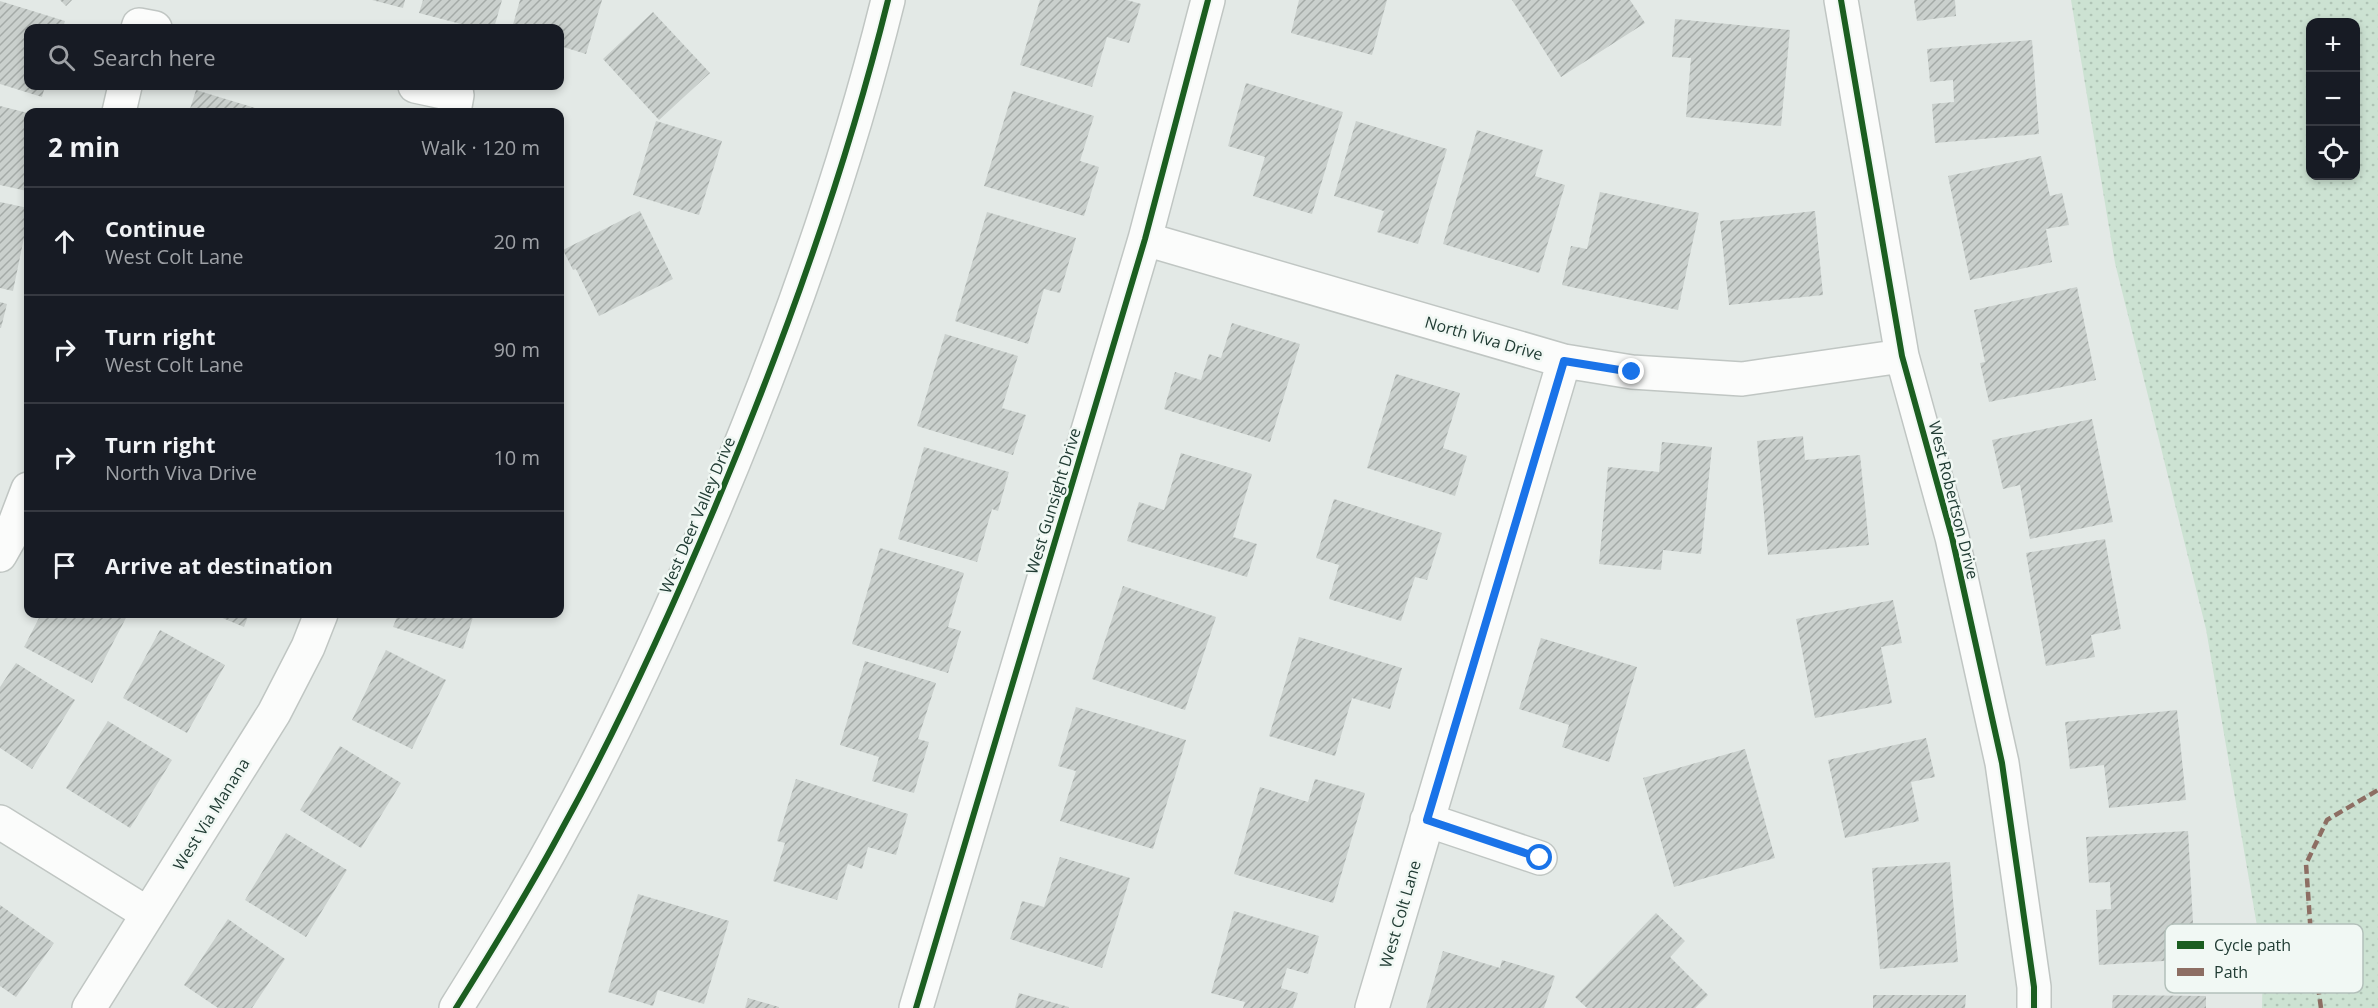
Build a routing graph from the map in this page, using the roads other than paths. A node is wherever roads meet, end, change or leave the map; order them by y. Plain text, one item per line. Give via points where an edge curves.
1 (888, 0) edge
2 (1208, 0) edge
3 (1841, 0) edge
4 (124, 90) edge
5 (424, 90) edge
6 (455, 104) edge
7 (120, 108) edge
8 (1146, 239) junction
9 (1902, 356) junction
10 (1564, 361) junction
11 (24, 500) edge
12 (0, 555) edge
13 (319, 618) edge
14 (1427, 820) junction
15 (0, 822) edge
16 (1540, 858) dead end
17 (148, 914) junction
18 (89, 1008) edge
19 (456, 1008) edge
20 (916, 1008) edge
21 (1372, 1008) edge
22 (2034, 1008) edge

1 - 19 street, West Deer Valley Drive via 851,135 814,246 753,418 702,538 617,725 563,828
2 - 8 street, West Gunsight Drive
3 - 9 street, West Robertson Drive
4 - 7 street
5 - 6 street
8 - 10 street, North Viva Drive
8 - 20 street, West Gunsight Drive
9 - 10 street, North Viva Drive via 1742,379 1632,372
9 - 22 street, West Robertson Drive via 1952,537 2002,763
10 - 14 street, West Colt Lane
11 - 12 street
13 - 17 street, West Via Manana via 274,713
14 - 16 street
14 - 21 street, West Colt Lane
15 - 17 street
17 - 18 street, West Via Manana

